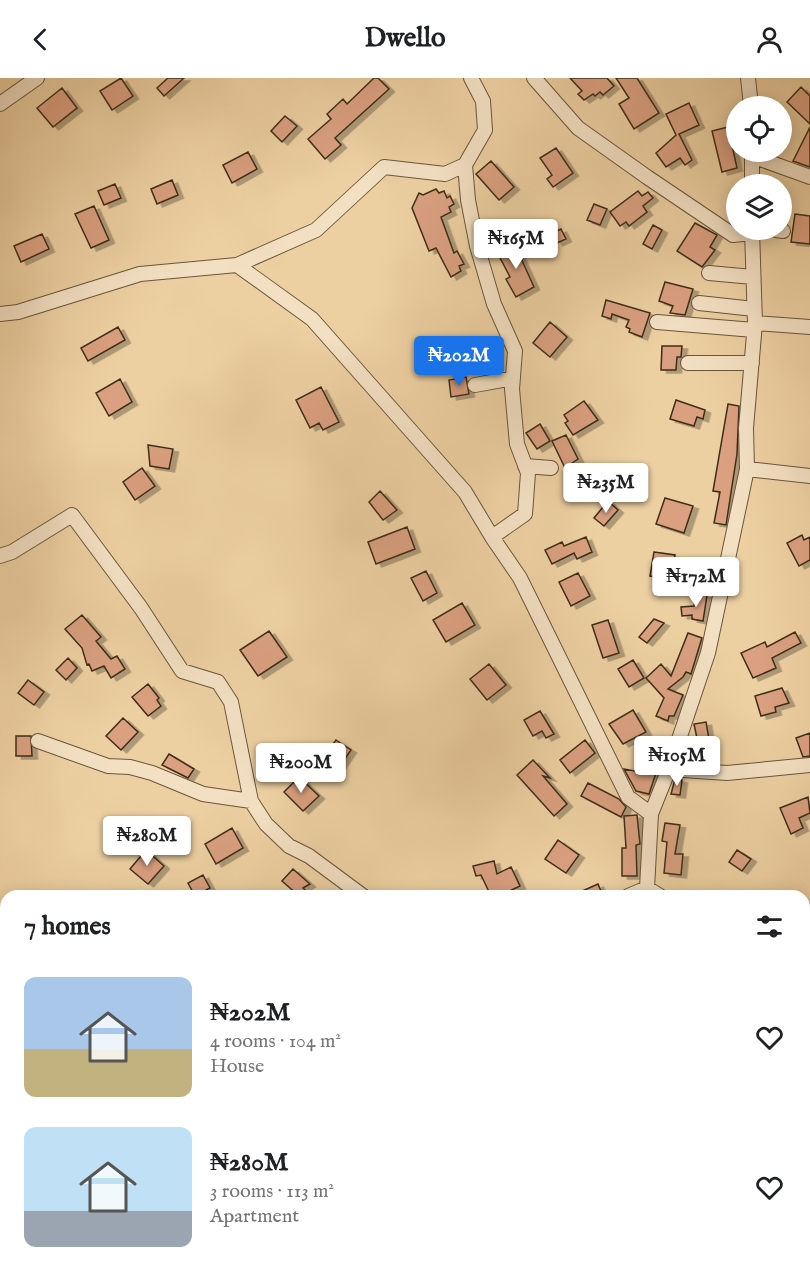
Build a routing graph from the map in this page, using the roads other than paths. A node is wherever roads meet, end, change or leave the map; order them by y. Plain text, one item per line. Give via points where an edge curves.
1 (37, 78) edge
2 (471, 78) edge
3 (534, 78) edge
4 (748, 78) edge
5 (749, 96) edge
6 (0, 104) edge
7 (772, 162) edge
8 (465, 165) junction
9 (810, 177) edge
10 (726, 230) edge
11 (752, 240) edge
12 (237, 265) junction
13 (709, 273) dead end
14 (753, 277) junction
15 (699, 303) dead end
16 (0, 314) edge
17 (754, 320) junction
18 (657, 322) dead end
19 (810, 327) edge
20 (688, 363) dead end
21 (752, 363) junction
22 (513, 378) junction
23 (475, 385) dead end
24 (525, 466) junction
25 (551, 468) dead end
26 (747, 469) junction
27 (810, 476) edge
28 (492, 537) junction
29 (0, 556) edge
30 (38, 741) dead end
31 (810, 765) edge
32 (669, 769) junction
33 (251, 801) junction
34 (651, 814) junction
35 (355, 890) edge
36 (648, 890) edge

1 - 6 street
2 - 8 street via 483,101 486,130
3 - 10 street via 578,128
4 - 5 street
7 - 9 street
8 - 12 street via 445,174 384,166 316,230
8 - 22 street via 477,246 494,304 515,351
11 - 14 street
12 - 16 street via 140,274 18,312
12 - 28 street via 312,319 465,492
13 - 14 street
14 - 17 street
15 - 17 street
17 - 18 street
17 - 19 street
17 - 21 street
20 - 21 street
21 - 26 street
22 - 23 street
22 - 24 street via 517,444
24 - 25 street
24 - 28 street via 525,514
26 - 27 street
26 - 32 street via 708,653
28 - 34 street via 520,578 628,797
29 - 33 street via 72,515 182,671 218,682 231,702
30 - 33 street via 108,766 152,773 203,794
31 - 32 street via 727,773
32 - 34 street
33 - 35 street via 266,824 289,846
34 - 36 street

